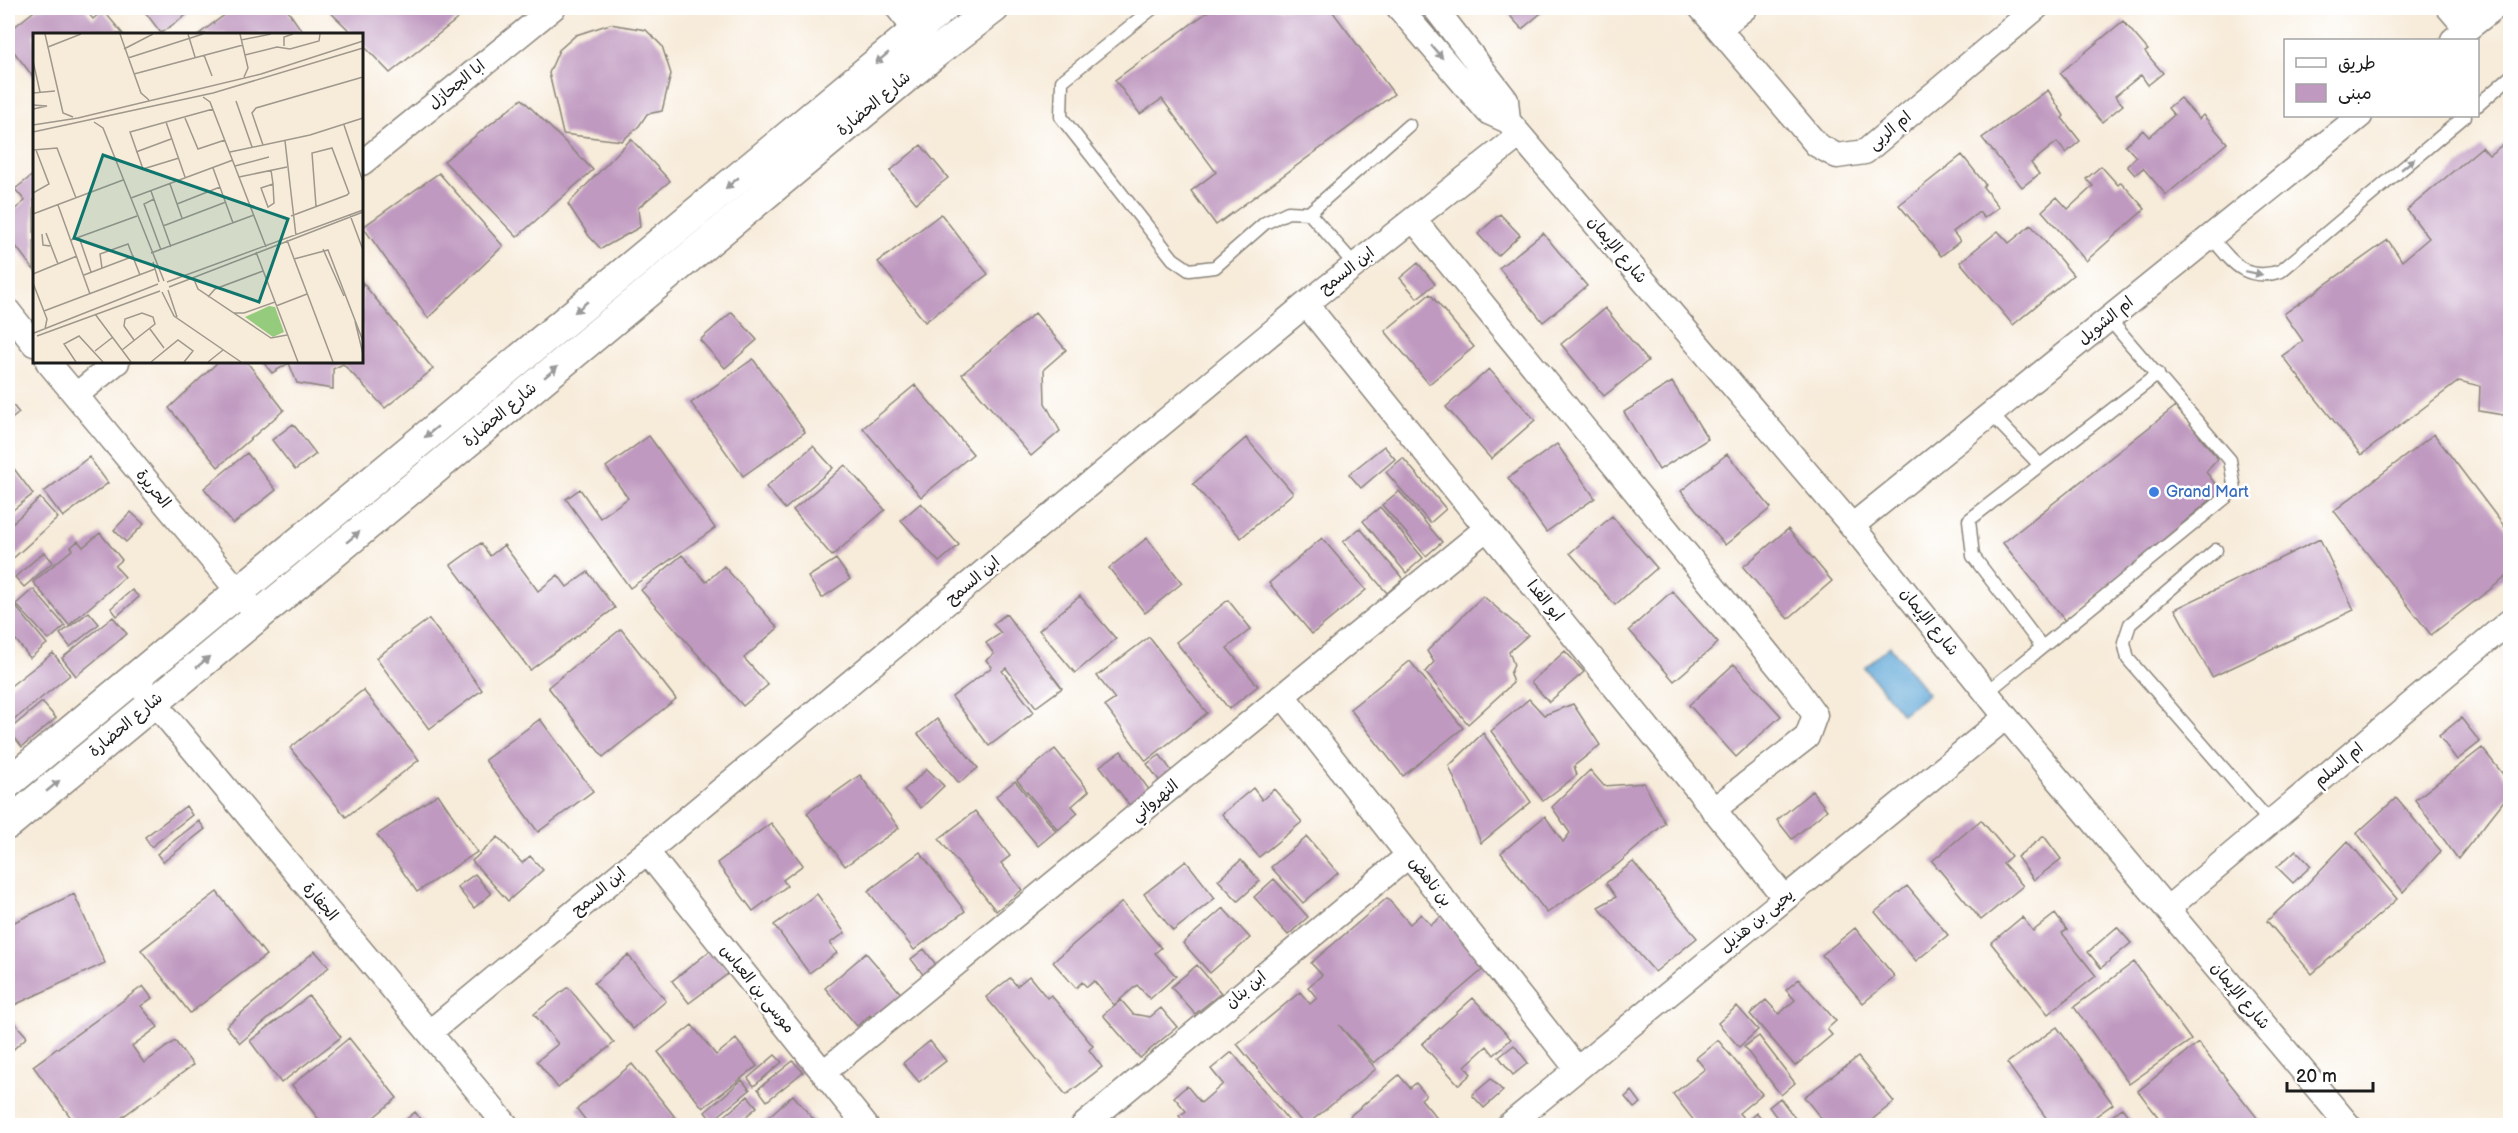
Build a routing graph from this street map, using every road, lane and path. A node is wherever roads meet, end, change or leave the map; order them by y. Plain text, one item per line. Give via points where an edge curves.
1 (553, 8) edge
2 (943, 8) edge
3 (994, 8) edge
4 (1153, 8) edge
5 (1399, 8) edge
6 (1435, 8) edge
7 (1701, 8) edge
8 (1745, 8) edge
9 (2036, 8) edge
10 (2449, 8) edge
11 (2494, 8) edge
12 (907, 19) edge
13 (1719, 29) junction
14 (2460, 35) edge
15 (934, 54) junction
16 (2511, 77) edge
17 (2479, 104) edge
18 (2359, 117) edge
19 (2464, 117) edge
20 (1410, 125) dead end
21 (1514, 128) junction
22 (363, 162) edge
23 (1309, 213) junction
24 (1414, 220) junction
25 (2210, 236) junction
26 (1355, 265) junction
27 (1306, 304) junction
28 (8, 312) edge
29 (2109, 319) junction
30 (33, 343) edge
31 (49, 363) edge
32 (116, 363) edge
33 (2158, 374) junction
34 (76, 395) junction
35 (1991, 414) junction
36 (2040, 465) junction
37 (1851, 526) junction
38 (1487, 528) junction
39 (2216, 550) dead end
40 (237, 592) junction
41 (258, 615) junction
42 (2511, 621) edge
43 (2042, 647) junction
44 (133, 678) junction
45 (1986, 693) junction
46 (1283, 696) junction
47 (153, 702) junction
48 (2006, 717) junction
49 (8, 783) edge
50 (1713, 810) junction
51 (2270, 822) junction
52 (8, 824) edge
53 (647, 852) junction
54 (1409, 855) junction
55 (1785, 898) junction
56 (2167, 909) junction
57 (430, 1032) junction
58 (1577, 1069) junction
59 (824, 1072) junction
60 (507, 1125) edge
61 (866, 1125) edge
62 (1083, 1125) edge
63 (1508, 1125) edge
64 (2349, 1125) edge

1 - 22 street, ابا الجحازل
2 - 12 street, شارع الحضارة
3 - 15 street, شارع الحضارة
4 - 23 lane via 1062,81 1061,117 1173,259 1189,270 1215,267 1266,223 1288,212
5 -> 21 street, شارع الإيمان via 1488,112
6 - 21 street, شارع الإيمان via 1506,100
7 - 13 street, ام الربى
8 - 13 street
9 - 13 street, ام الربى via 1865,152 1838,156 1817,145
10 - 14 street
11 - 14 street
12 - 15 street
12 -> 40 street, شارع الحضارة
41 -> 15 street, شارع الحضارة
16 - 17 lane
18 - 25 street, ام الشويل
25 -> 19 lane via 2240,269 2261,275 2281,271
20 - 23 lane
21 - 24 street, ابن السمح
21 - 37 street, شارع الإيمان
23 - 26 lane
24 - 26 street, ابن السمح
24 - 50 street via 1815,715 1807,736
25 - 29 street, ام الشويل
26 - 27 street, ابن السمح
27 - 38 street, ابو الفدا
27 - 53 street, ابن السمح
28 - 30 street
29 - 33 lane
29 - 35 street, ام الشويل
31 - 34 street, الحريرة
32 - 34 street
33 - 36 lane
33 - 43 lane via 2230,460 2235,490
34 - 40 street, الحريرة
35 - 36 lane
35 - 37 street, ام الشويل
36 - 43 lane via 1969,520 1973,556
37 - 45 street, شارع الإيمان
38 - 46 street, النهرواني
38 - 50 street, ابو الفدا
39 - 51 lane via 2130,624 2124,642 2128,660
40 - 41 street, الحريرة
40 - 44 street, شارع الحضارة
47 -> 41 street, شارع الحضارة
42 - 51 street, ام السلم
43 - 45 lane
44 - 47 street, الجفارة
44 - 49 street, شارع الحضارة
45 - 48 street, شارع الإيمان
46 - 54 street, بن ناهض
46 - 59 street, النهرواني
52 -> 47 street, شارع الحضارة
47 - 57 street, الجفارة
48 - 55 street, يحيى بن هذيل
48 - 56 street, شارع الإيمان
50 - 55 street, ابو الفدا
51 - 56 street, ام السلم
53 - 57 street, ابن السمح
53 - 59 street, موسى بن العباس
54 - 58 street, بن ناهض
54 - 62 street, ابن بنان
55 - 58 street, يحيى بن هذيل
56 - 64 street, شارع الإيمان
57 - 60 street, الجفارة
58 - 63 street, يحيى بن هذيل
59 - 61 street, موسى بن العباس

